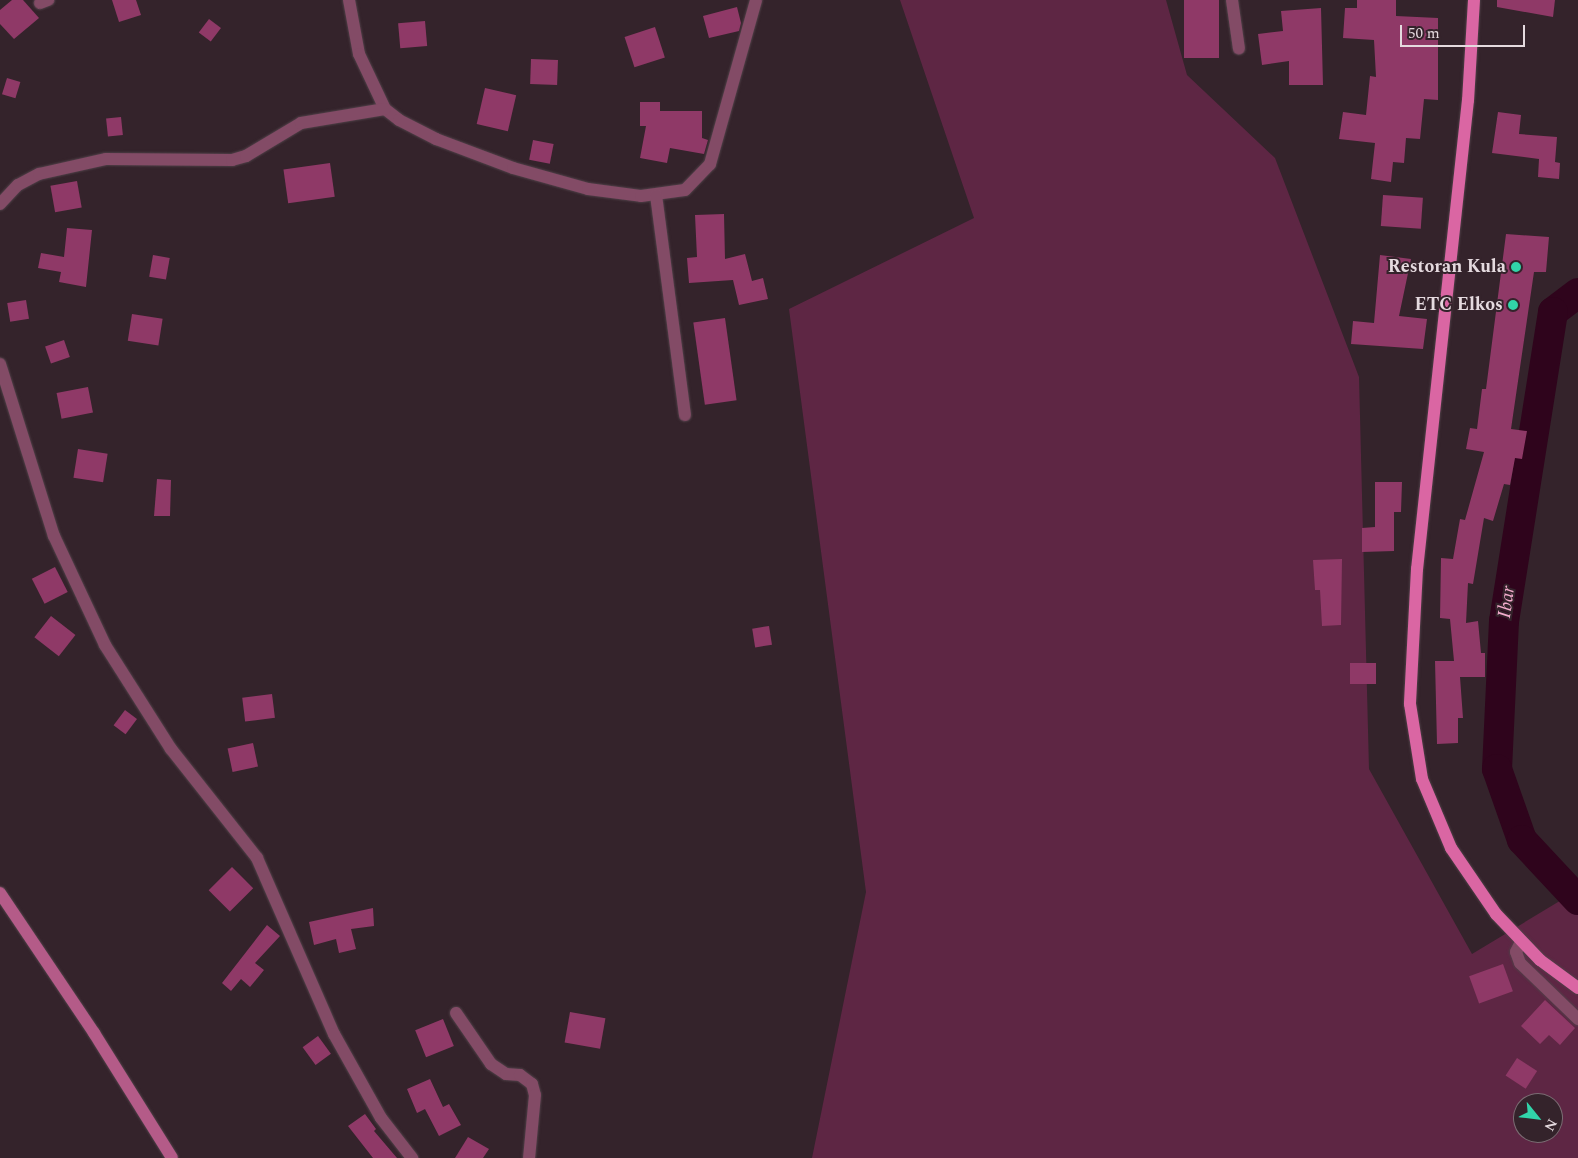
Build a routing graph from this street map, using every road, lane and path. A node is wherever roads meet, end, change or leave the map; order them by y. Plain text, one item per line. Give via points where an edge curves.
1 (349, 0) edge
2 (756, 0) edge
3 (1232, 0) edge
4 (1474, 0) edge
5 (1240, 49) dead end
6 (385, 109) junction
7 (656, 195) junction
8 (0, 204) edge
9 (0, 364) edge
10 (685, 415) dead end
11 (0, 893) edge
12 (1521, 942) junction
13 (1578, 988) edge
14 (456, 1012) dead end
15 (1578, 1019) edge
16 (172, 1158) edge
17 (412, 1158) edge
18 (529, 1158) edge

1 - 6 street via 359,54
2 - 7 street via 710,164 685,190
3 - 5 street
4 - 12 main road via 1468,100 1417,569 1410,704 1414,745 1435,814 1471,882
6 - 7 street via 436,139 513,168 588,188 641,196
6 - 8 street via 301,124 246,156 232,160 106,158 38,174 18,184
7 - 10 street
9 - 17 street via 54,536 105,645 171,750 257,858 334,1034 381,1118
11 - 16 main road via 94,1033
12 - 13 main road
12 - 15 street via 1516,952 1520,963
14 - 18 street via 491,1064 506,1074 520,1075 532,1084 535,1095

